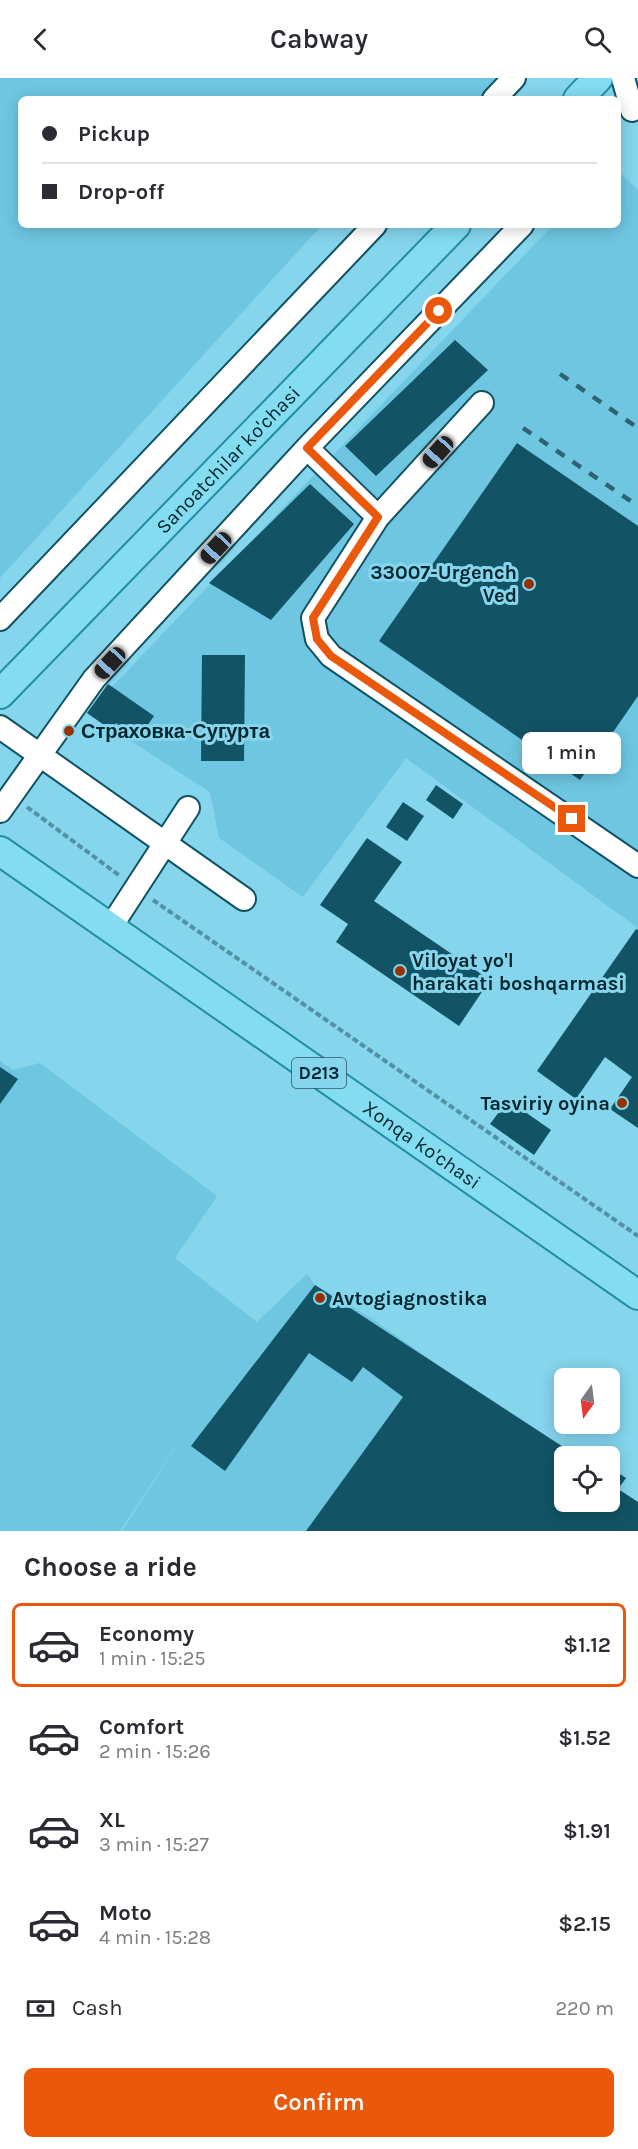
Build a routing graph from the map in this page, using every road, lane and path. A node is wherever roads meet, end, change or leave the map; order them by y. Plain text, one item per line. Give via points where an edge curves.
1 (514, 78) edge
2 (598, 78) edge
3 (623, 78) edge
4 (497, 96) edge
5 (581, 96) edge
6 (629, 117) edge
7 (372, 228) edge
8 (453, 228) edge
9 (519, 228) edge
10 (482, 403) dead end
11 (307, 448) junction
12 (378, 517) junction
13 (0, 619) edge
14 (0, 694) edge
15 (0, 727) edge
16 (39, 756) junction
17 (5, 803) edge
18 (188, 808) dead end
19 (165, 845) junction
20 (0, 851) edge
21 (638, 866) edge
22 (137, 889) junction
23 (244, 899) dead end
24 (110, 928) junction
25 (638, 1236) edge
26 (638, 1295) edge

1 - 4 lane
2 - 5 main road
3 - 6 lane
7 - 13 lane
8 - 14 main road, Sanoatchilar ko'chasi
9 - 11 lane
10 - 12 lane
11 - 12 lane
11 - 16 lane via 94,680
12 - 21 lane via 313,618 317,639 331,656
15 - 16 lane
16 - 17 lane
16 - 19 lane
17 - 22 path
18 - 19 lane
19 - 22 lane
19 - 23 lane
20 - 24 main road, Xonqa ko'chasi / D213
22 - 24 lane
22 - 25 path
24 - 26 main road, Xonqa ko'chasi / D213

